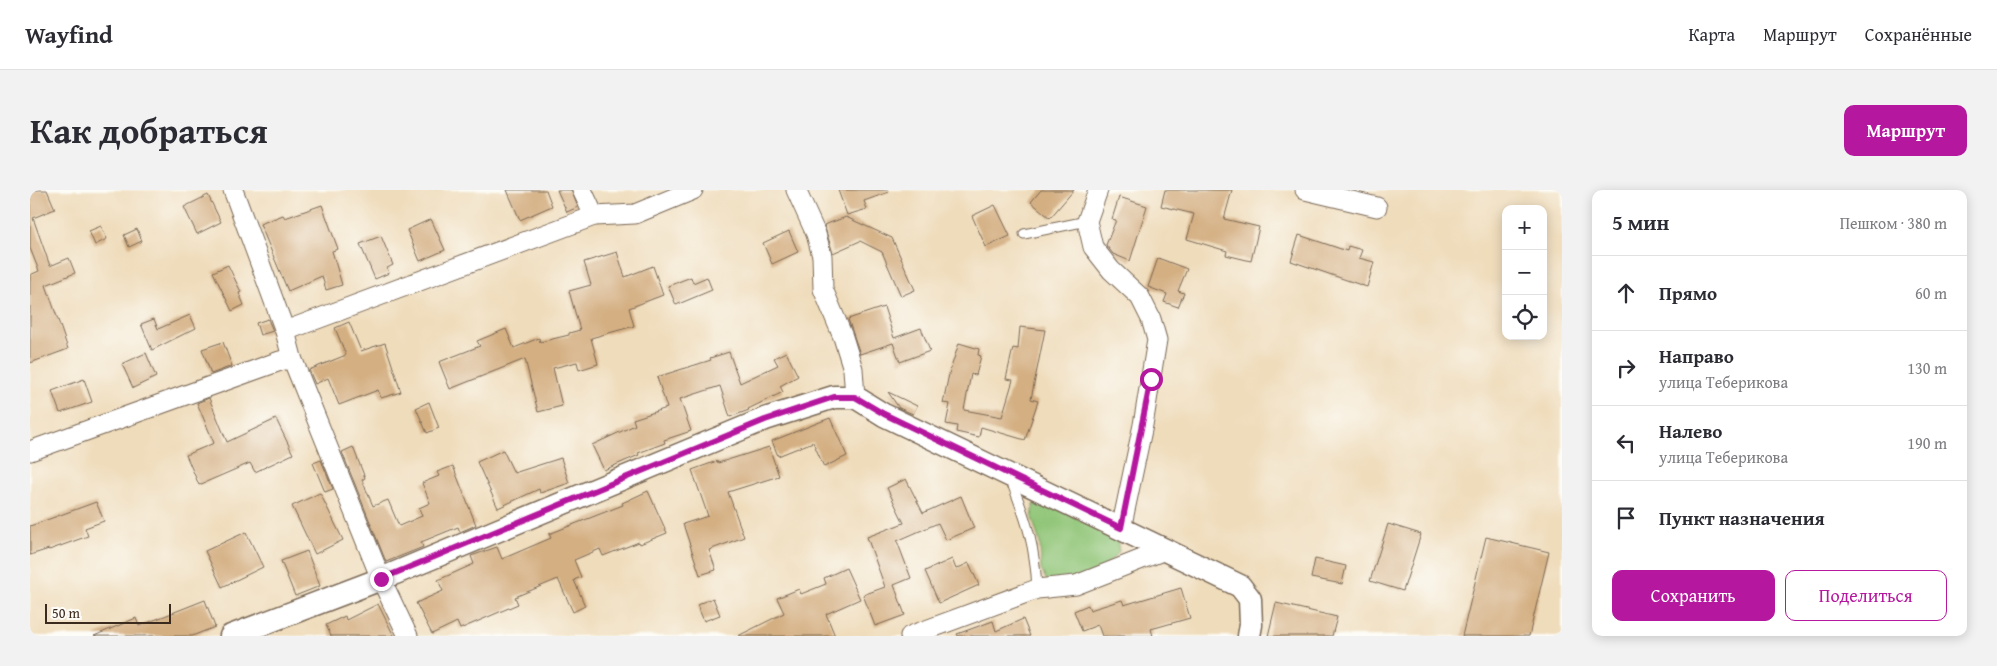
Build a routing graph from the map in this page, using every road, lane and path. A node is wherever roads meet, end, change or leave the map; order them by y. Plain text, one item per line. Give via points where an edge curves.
1 (233, 190) edge
2 (582, 190) edge
3 (693, 190) edge
4 (796, 190) edge
5 (1098, 190) edge
6 (1305, 190) edge
7 (1377, 208) dead end
8 (594, 216) junction
9 (1087, 221) junction
10 (1024, 234) dead end
11 (285, 331) junction
12 (292, 358) junction
13 (855, 397) junction
14 (30, 451) edge
15 (1009, 475) junction
16 (1121, 528) junction
17 (1165, 550) junction
18 (381, 579) junction
19 (1037, 590) junction
20 (231, 636) edge
21 (408, 636) edge
22 (910, 636) edge
23 (1249, 636) edge

1 - 11 street
2 - 8 street
3 - 8 street via 635,214
4 - 13 street via 816,234 822,256 824,289 844,337 853,369
5 - 9 street
6 - 7 street
8 - 11 street
9 - 10 lane
9 - 16 street via 1093,247 1111,270 1140,297 1151,319 1156,340 1143,425
11 - 12 street
12 - 14 street
12 - 18 street
13 - 15 street
13 - 18 street via 834,397 765,420
15 - 16 street
15 - 19 lane via 1032,538
16 - 17 street
17 - 19 street via 1076,585
17 - 23 street via 1240,586 1250,599
18 - 20 street
18 - 21 street
19 - 22 street

